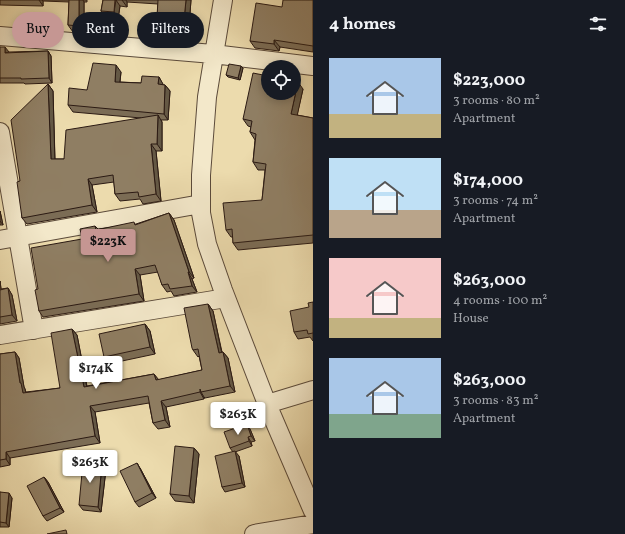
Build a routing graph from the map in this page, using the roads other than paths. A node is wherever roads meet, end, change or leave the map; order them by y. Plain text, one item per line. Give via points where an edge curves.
1 (223, 0) edge
2 (0, 36) edge
3 (213, 54) junction
4 (313, 66) edge
5 (0, 132) edge
6 (201, 204) junction
7 (18, 237) junction
8 (0, 240) edge
9 (226, 298) junction
10 (34, 330) junction
11 (0, 335) edge
12 (313, 390) edge
13 (267, 404) junction
14 (313, 511) edge
15 (313, 524) edge
16 (254, 534) edge

1 - 3 street
2 - 3 street
3 - 4 street
3 - 6 street via 207,97
5 - 7 street
6 - 7 street
6 - 9 street via 207,244
7 - 8 street
7 - 10 street
9 - 10 street
9 - 13 street
10 - 11 street
12 - 13 street
13 - 14 street
15 - 16 street

